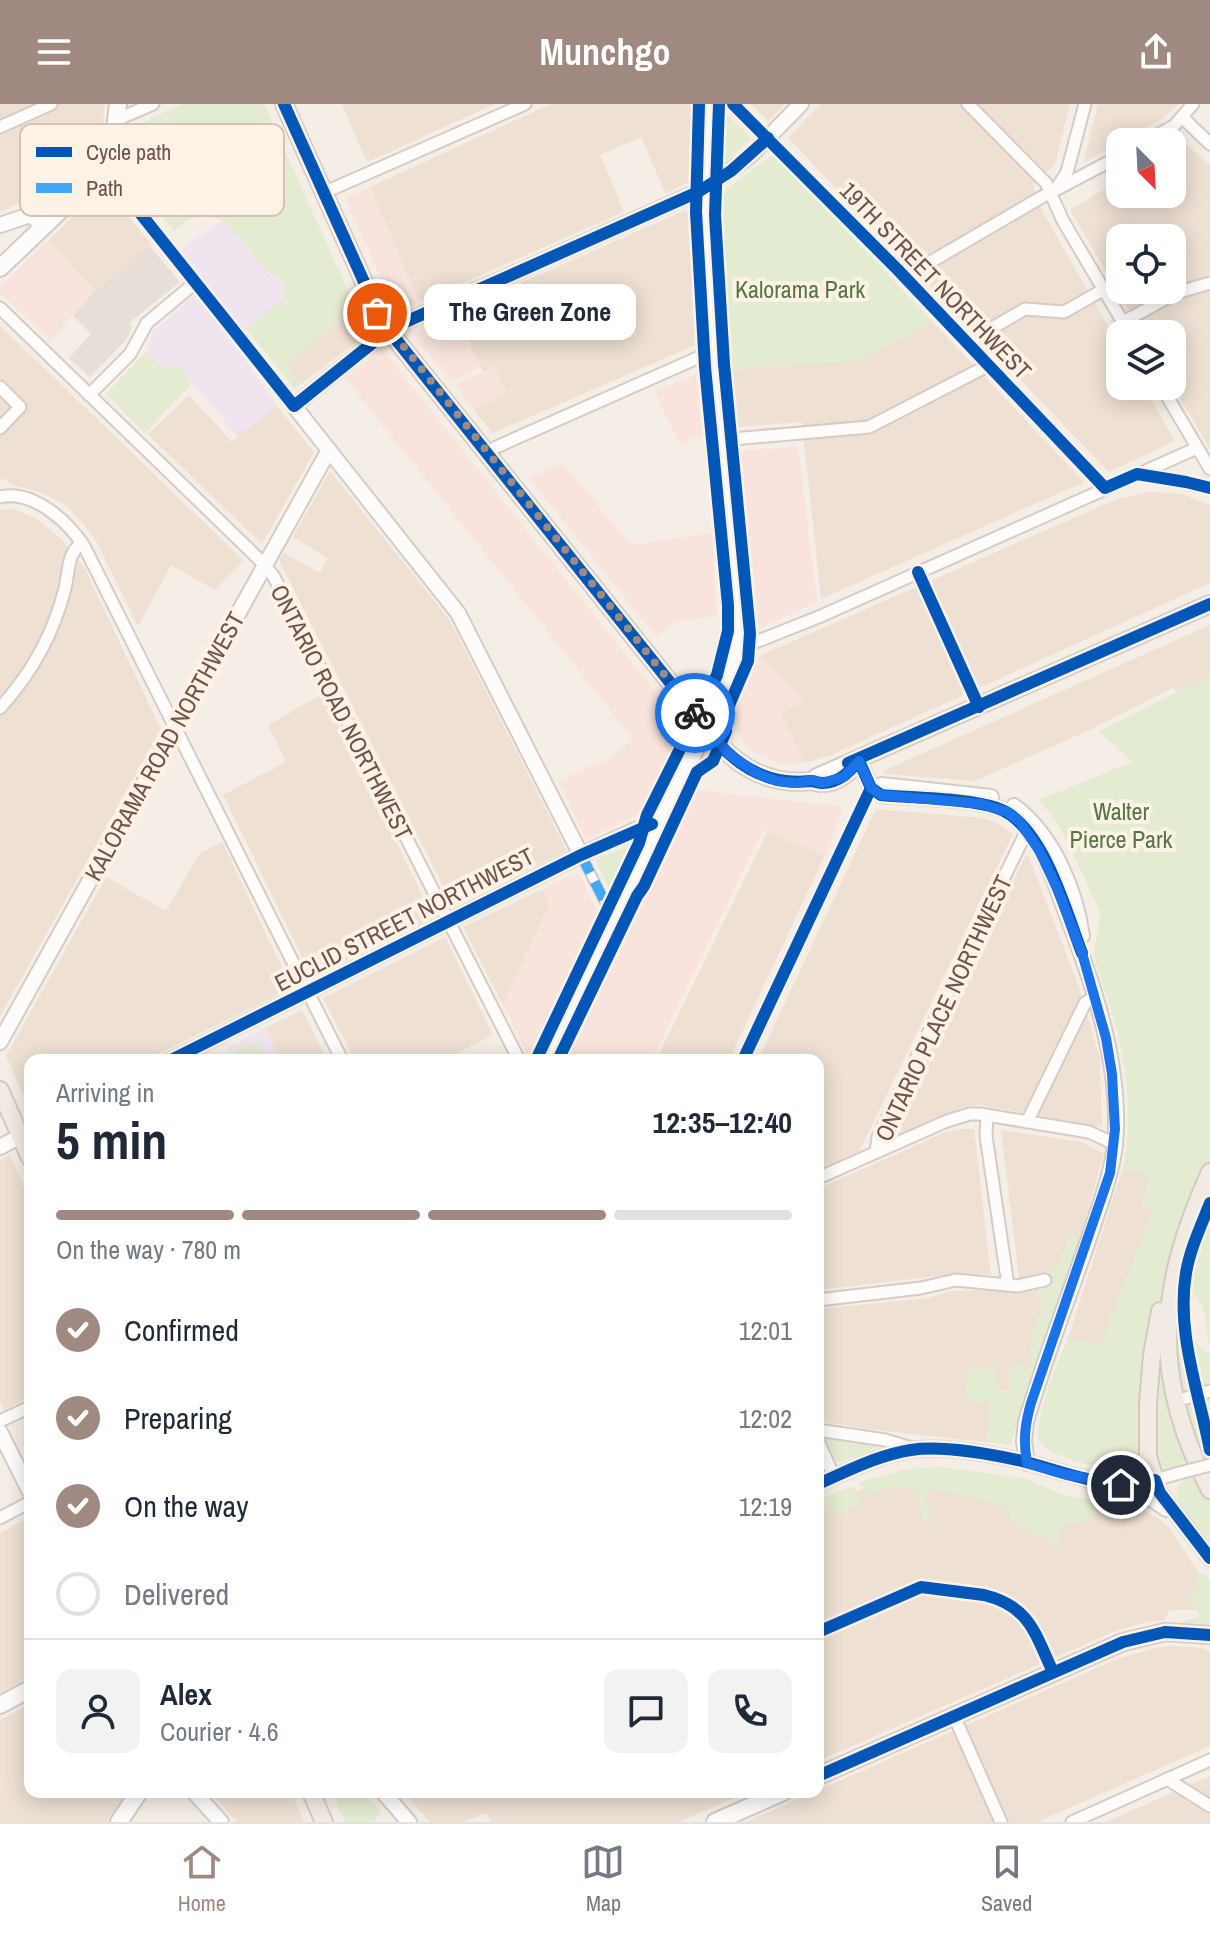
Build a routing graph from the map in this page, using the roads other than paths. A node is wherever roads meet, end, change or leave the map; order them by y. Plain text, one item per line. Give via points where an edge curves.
1 (51, 104) edge
2 (153, 104) edge
3 (284, 104) edge
4 (525, 104) edge
5 (709, 104) edge
6 (733, 104) edge
7 (801, 104) edge
8 (968, 104) edge
9 (1085, 104) edge
10 (1193, 104) edge
11 (117, 112) edge
12 (1183, 118) junction
13 (0, 127) edge
14 (1172, 128) edge
15 (768, 138) junction
16 (1210, 144) edge
17 (1106, 163) edge
18 (706, 188) junction
19 (1051, 192) junction
20 (323, 193) junction
21 (27, 216) edge
22 (31, 216) edge
23 (55, 216) edge
24 (143, 216) edge
25 (0, 225) edge
26 (44, 226) junction
27 (0, 268) edge
28 (905, 277) junction
29 (196, 282) junction
30 (1210, 283) edge
31 (1103, 290) junction
32 (210, 300) tunnel mouth
33 (0, 308) edge
34 (1122, 320) edge
35 (1127, 320) edge
36 (233, 328) tunnel mouth
37 (389, 331) junction
38 (970, 344) junction
39 (713, 351) junction
40 (989, 365) junction
41 (0, 387) edge
42 (89, 395) junction
43 (1169, 400) edge
44 (294, 406) junction
45 (0, 428) edge
46 (721, 440) junction
47 (1197, 448) junction
48 (329, 450) junction
49 (485, 452) junction
50 (1210, 469) edge
51 (1137, 474) junction
52 (1105, 488) junction
53 (1210, 488) edge
54 (0, 497) edge
55 (82, 543) junction
56 (264, 564) junction
57 (918, 572) junction
58 (1210, 604) edge
59 (738, 649) junction
60 (979, 707) junction
61 (0, 708) edge
62 (705, 726) junction
63 (174, 727) junction
64 (859, 761) junction
65 (871, 788) junction
66 (658, 823) junction
67 (1030, 826) junction
68 (581, 855) junction
69 (613, 918) junction
70 (448, 921) junction
71 (308, 992) junction
72 (1095, 997) junction
73 (0, 1042) edge
74 (183, 1054) edge
75 (339, 1054) edge
76 (516, 1054) edge
77 (548, 1054) edge
78 (746, 1054) edge
79 (0, 1090) edge
80 (987, 1116) junction
81 (1027, 1122) junction
82 (24, 1132) edge
83 (24, 1135) edge
84 (1115, 1144) junction
85 (0, 1147) edge
86 (876, 1152) junction
87 (1210, 1172) edge
88 (824, 1175) edge
89 (1175, 1264) junction
90 (1045, 1280) dead end
91 (1008, 1285) junction
92 (824, 1299) edge
93 (1210, 1391) edge
94 (1176, 1401) junction
95 (24, 1410) edge
96 (0, 1421) edge
97 (824, 1431) edge
98 (0, 1432) edge
99 (916, 1449) junction
100 (824, 1454) edge
101 (1148, 1456) junction
102 (1027, 1463) junction
103 (1210, 1465) edge
104 (834, 1477) junction
105 (24, 1480) edge
106 (1155, 1480) junction
107 (824, 1481) edge
108 (1122, 1485) junction
109 (1210, 1490) edge
110 (24, 1505) edge
111 (0, 1518) edge
112 (1185, 1524) junction
113 (1210, 1558) edge
114 (824, 1629) edge
115 (1210, 1635) edge
116 (1053, 1672) junction
117 (24, 1692) edge
118 (0, 1705) edge
119 (954, 1716) junction
120 (1210, 1760) edge
121 (824, 1773) edge
122 (1167, 1779) junction
123 (135, 1798) edge
124 (199, 1798) edge
125 (314, 1798) edge
126 (392, 1798) edge
127 (769, 1798) edge
128 (1210, 1806) edge
129 (119, 1822) edge
130 (221, 1822) edge
131 (324, 1822) edge
132 (409, 1822) edge
133 (715, 1822) edge
134 (1001, 1822) edge
135 (1072, 1822) edge

1 - 13 street
2 - 11 street
3 - 20 main road
4 - 20 street
5 - 18 main road
6 - 15 street, 19TH STREET NORTHWEST
7 - 15 street
8 - 19 street
9 - 19 street via 1067,172
10 - 12 street
12 - 14 street
12 - 16 street
15 - 18 street
15 - 28 street, 19TH STREET NORTHWEST
17 - 19 street
18 - 37 street
18 - 39 main road
19 - 28 street
19 - 31 street
20 - 37 main road
21 - 25 street
22 - 26 street
23 - 26 main road
24 - 29 street
26 - 27 main road
28 - 38 street, 19TH STREET NORTHWEST
29 - 32 street
29 - 42 street via 147,323 130,354
30 - 35 street via 1176,293
31 - 34 street
31 - 38 street via 1064,312 1025,309
33 - 42 street, ONTARIO ROAD NORTHWEST
36 - 44 street
37 - 44 street
37 - 49 main road
38 - 40 street, 19TH STREET NORTHWEST
39 - 46 main road
39 - 49 street
40 - 46 street via 869,427
40 - 52 street, 19TH STREET NORTHWEST
41 - 45 street via 20,407
42 - 56 street, ONTARIO ROAD NORTHWEST
43 - 47 street
44 - 48 street
46 - 59 main road
47 - 50 street
47 - 51 street
48 - 56 street, KALORAMA ROAD NORTHWEST
48 - 68 street via 462,619
49 - 62 main road
51 - 52 street
51 - 53 street
52 - 57 street
54 - 55 street via 37,503
55 - 61 street via 71,557 62,601 43,648
55 - 63 street
56 - 63 street, KALORAMA ROAD NORTHWEST
56 - 70 street, ONTARIO ROAD NORTHWEST
57 - 59 street
57 - 60 street
58 - 60 main road
59 - 62 main road
60 - 64 main road
62 - 64 main road via 730,755 783,783 813,780
62 - 66 main road
63 - 71 street
63 - 73 street, KALORAMA ROAD NORTHWEST
64 - 65 street
65 - 67 street via 973,793 1009,802
65 - 78 street
66 - 68 street, EUCLID STREET NORTHWEST
66 - 69 main road
67 - 72 street via 1047,841 1077,905 1073,917
67 - 86 street, ONTARIO PLACE NORTHWEST via 878,1137
68 - 69 street
68 - 70 street, EUCLID STREET NORTHWEST
69 - 77 main road
70 - 71 street, EUCLID STREET NORTHWEST
70 - 76 street, ONTARIO ROAD NORTHWEST
71 - 74 street, EUCLID STREET NORTHWEST
71 - 75 street
72 - 81 street via 1085,1003
72 - 84 street via 1110,1062
79 - 82 main road
80 - 81 street
80 - 86 street via 957,1118
80 - 91 street
81 - 84 street via 1089,1132
83 - 85 street
84 - 102 street via 1110,1173 1026,1422
86 - 88 street
87 - 89 main road
89 - 94 main road via 1167,1330
89 - 101 main road via 1152,1355
90 - 91 street
91 - 92 street via 956,1280
93 - 94 street
94 - 109 main road
95 - 96 street
97 - 99 street
98 - 105 street
99 - 102 street
99 - 104 street
100 - 104 street
101 - 106 main road
101 - 108 main road via 1137,1477
102 - 108 street
103 - 106 street, bridge
104 - 107 street
106 - 108 street
106 - 112 street
108 - 112 street
110 - 111 street
112 - 113 street
114 - 116 street via 921,1587 984,1595 1027,1618
115 - 116 main road via 1143,1636
116 - 119 main road
117 - 118 main road
119 - 121 main road
119 - 134 street
120 - 122 street
122 - 128 street
122 - 135 street
123 - 129 main road
124 - 130 street
125 - 131 main road
126 - 132 street
127 - 133 main road

